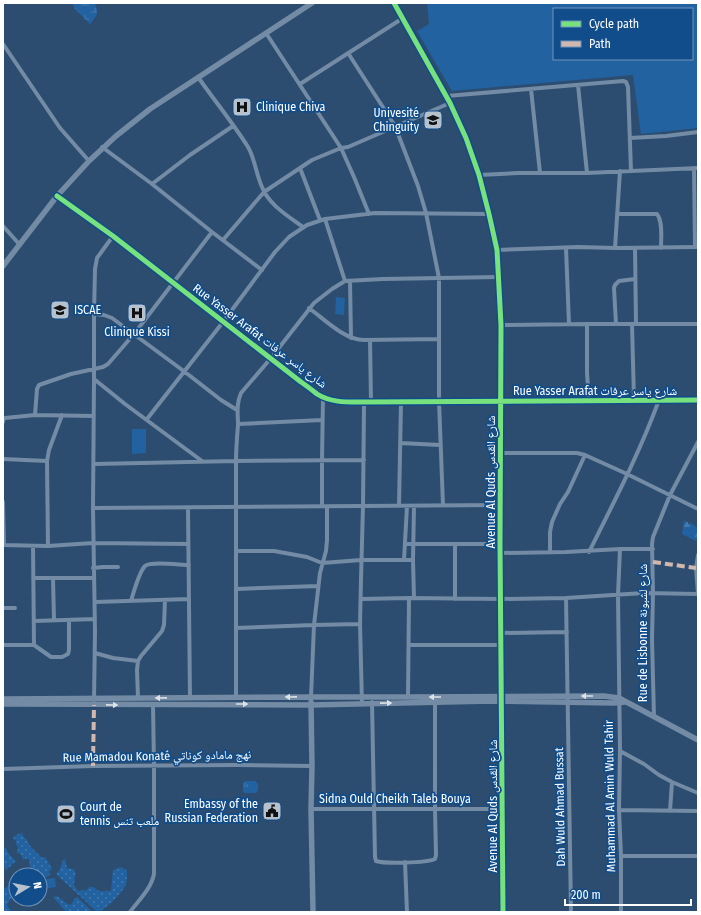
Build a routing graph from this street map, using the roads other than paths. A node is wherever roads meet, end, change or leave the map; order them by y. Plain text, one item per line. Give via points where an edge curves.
1 (312, 3) edge
2 (394, 3) edge
3 (403, 18) junction
4 (266, 33) junction
5 (3, 44) edge
6 (348, 53) junction
7 (198, 77) junction
8 (300, 84) junction
9 (578, 85) junction
10 (531, 89) junction
11 (447, 96) junction
12 (450, 102) junction
13 (233, 126) junction
14 (395, 126) junction
15 (698, 132) edge
16 (630, 138) junction
17 (102, 147) junction
18 (341, 148) junction
19 (89, 161) junction
20 (300, 168) junction
21 (696, 168) edge
22 (620, 171) junction
23 (631, 171) junction
24 (587, 173) junction
25 (540, 174) junction
26 (479, 176) junction
27 (152, 184) junction
28 (264, 192) junction
29 (57, 196) junction
30 (426, 213) junction
31 (368, 214) junction
32 (489, 214) junction
33 (617, 214) junction
34 (322, 220) junction
35 (3, 226) edge
36 (303, 227) junction
37 (212, 232) junction
38 (113, 236) junction
39 (223, 240) junction
40 (20, 244) junction
41 (696, 247) edge
42 (566, 248) junction
43 (615, 248) junction
44 (635, 248) junction
45 (661, 248) junction
46 (497, 250) junction
47 (3, 266) edge
48 (262, 270) junction
49 (499, 277) junction
50 (439, 278) junction
51 (635, 279) junction
52 (345, 281) junction
53 (350, 281) junction
54 (174, 283) junction
55 (310, 308) junction
56 (94, 314) junction
57 (223, 322) junction
58 (569, 324) junction
59 (587, 324) junction
60 (616, 324) junction
61 (634, 324) junction
62 (698, 324) edge
63 (501, 325) junction
64 (134, 334) junction
65 (351, 338) junction
66 (439, 339) junction
67 (370, 340) junction
68 (271, 358) junction
69 (94, 369) junction
70 (185, 372) junction
71 (94, 379) junction
72 (323, 397) junction
73 (634, 400) junction
74 (660, 400) junction
75 (698, 400) edge
76 (439, 401) junction
77 (501, 401) junction
78 (589, 401) junction
79 (364, 402) junction
80 (371, 402) junction
81 (401, 402) junction
82 (237, 410) junction
83 (35, 415) junction
84 (62, 415) junction
85 (93, 416) junction
86 (4, 420) edge
87 (147, 420) junction
88 (322, 420) junction
89 (238, 424) junction
90 (698, 442) edge
91 (400, 443) junction
92 (440, 445) junction
93 (500, 453) junction
94 (585, 455) junction
95 (3, 459) edge
96 (322, 460) junction
97 (364, 460) junction
98 (47, 461) junction
99 (236, 461) junction
100 (202, 462) junction
101 (94, 464) junction
102 (627, 474) junction
103 (670, 495) junction
104 (3, 502) edge
105 (443, 505) junction
106 (500, 505) junction
107 (322, 506) junction
108 (327, 506) junction
109 (363, 506) junction
110 (399, 506) junction
111 (407, 506) junction
112 (414, 506) junction
113 (236, 507) junction
114 (93, 508) junction
115 (188, 508) junction
116 (698, 510) edge
117 (94, 543) junction
118 (188, 544) junction
119 (405, 544) junction
120 (413, 544) junction
121 (455, 544) junction
122 (500, 544) junction
123 (3, 545) edge
124 (33, 546) junction
125 (48, 546) junction
126 (620, 549) junction
127 (653, 549) junction
128 (236, 551) junction
129 (550, 552) junction
130 (589, 552) junction
131 (500, 553) junction
132 (698, 555) edge
133 (361, 560) junction
134 (404, 560) junction
135 (413, 560) junction
136 (322, 562) junction
137 (189, 565) junction
138 (118, 567) dead end
139 (93, 568) junction
140 (33, 578) junction
141 (53, 578) junction
142 (94, 578) junction
143 (318, 586) junction
144 (236, 589) junction
145 (698, 593) edge
146 (653, 594) junction
147 (618, 595) junction
148 (411, 598) junction
149 (566, 598) junction
150 (189, 599) junction
151 (360, 599) junction
152 (455, 599) junction
153 (501, 599) junction
154 (165, 600) junction
155 (132, 601) junction
156 (95, 602) junction
157 (3, 608) edge
158 (15, 608) dead end
159 (95, 619) junction
160 (54, 620) junction
161 (69, 620) junction
162 (34, 621) junction
163 (360, 624) junction
164 (314, 625) junction
165 (236, 628) junction
166 (567, 632) junction
167 (501, 633) junction
168 (3, 645) edge
169 (34, 645) junction
170 (409, 645) junction
171 (501, 645) junction
172 (95, 653) junction
173 (138, 661) junction
174 (408, 696) junction
175 (311, 697) junction
176 (138, 698) junction
177 (190, 698) junction
178 (236, 698) junction
179 (3, 699) edge
180 (502, 699) junction
181 (568, 699) junction
182 (372, 700) junction
183 (362, 701) junction
184 (621, 701) junction
185 (94, 702) junction
186 (435, 703) junction
187 (3, 704) edge
188 (311, 704) junction
189 (153, 705) junction
190 (654, 717) junction
191 (698, 740) edge
192 (620, 751) junction
193 (154, 765) junction
194 (312, 766) junction
195 (3, 769) edge
196 (672, 782) junction
197 (698, 793) edge
198 (311, 809) junction
199 (374, 809) junction
200 (435, 809) junction
201 (502, 809) junction
202 (619, 810) junction
203 (670, 811) junction
204 (698, 811) edge
205 (621, 856) junction
206 (698, 856) edge
207 (405, 862) junction
208 (130, 912) edge
209 (313, 912) edge
210 (407, 912) edge
211 (503, 912) edge
212 (571, 912) edge
213 (620, 912) edge

1 - 4 street
2 - 3 street, Avenue Al Quds شارع القدس
3 - 6 street
3 - 11 street, Avenue Al Quds شارع القدس
4 - 7 street
4 - 8 street
5 - 19 street via 60,128
6 - 8 street
6 - 14 street
7 - 13 street
7 - 17 street via 139,117
8 - 18 street
9 - 10 street
9 - 16 street via 626,82
9 - 24 street
10 - 11 street
10 - 25 street
11 - 12 street, Avenue Al Quds شارع القدس
12 - 14 street
12 - 26 street, Avenue Al Quds شارع القدس
13 - 27 street
13 - 28 street via 249,148
14 - 18 street
14 - 30 street
15 - 16 street
16 - 23 street
17 - 19 street
17 - 27 street
18 - 20 street
18 - 31 street
19 - 29 street
20 - 28 street
20 - 34 street
21 - 23 street
21 - 41 street
22 - 23 street
22 - 24 street
22 - 33 street
24 - 25 street
25 - 26 street
26 - 32 street, Avenue Al Quds شارع القدس
27 - 37 street
28 - 36 street via 273,204
28 - 39 street
29 - 38 street, Rue Yasser Arafat شارع ياسر عرفات
29 - 40 street
30 - 31 street
30 - 32 street
30 - 50 street
31 - 34 street
32 - 46 street, Avenue Al Quds شارع القدس
33 - 43 street
33 - 45 street via 657,214 660,218
34 - 36 street
34 - 52 street
35 - 40 street
36 - 48 street via 281,245
37 - 39 street
37 - 54 street
38 - 54 street, Rue Yasser Arafat شارع ياسر عرفات
38 - 56 street via 96,262
39 - 48 street
40 - 47 street
41 - 45 street
42 - 43 street
42 - 46 street
42 - 58 street
43 - 44 street
44 - 45 street
44 - 51 street
46 - 49 street, Avenue Al Quds شارع القدس
48 - 57 street
49 - 50 street
49 - 63 street, Avenue Al Quds شارع القدس
50 - 53 street
50 - 66 street
51 - 60 street via 619,280 615,285
51 - 61 street
52 - 53 street
52 - 55 street
53 - 65 street
54 - 57 street, Rue Yasser Arafat شارع ياسر عرفات
54 - 64 street
55 - 65 street
55 - 68 street
56 - 64 street via 112,318
56 - 69 street
57 - 68 street, Rue Yasser Arafat شارع ياسر عرفات
57 - 70 street
58 - 59 street
58 - 63 street
59 - 60 street
59 - 78 street
60 - 61 street
61 - 62 street
61 - 73 street
63 - 77 street, Avenue Al Quds شارع القدس
64 - 69 street via 108,364
64 - 70 street
65 - 67 street
66 - 67 street
66 - 76 street
67 - 80 street
68 - 72 street, Rue Yasser Arafat شارع ياسر عرفات
68 - 82 street via 241,393
69 - 71 street
69 - 83 street via 39,385
70 - 82 street
70 - 87 street
71 - 85 street
71 - 87 street
72 - 79 street, Rue Yasser Arafat شارع ياسر عرفات
72 - 88 street
73 - 74 street, Rue Yasser Arafat شارع ياسر عرفات
73 - 78 street, Rue Yasser Arafat شارع ياسر عرفات
74 - 75 street, Rue Yasser Arafat شارع ياسر عرفات
74 - 102 street
76 - 77 street, Rue Yasser Arafat شارع ياسر عرفات
76 - 81 street, Rue Yasser Arafat شارع ياسر عرفات
76 - 92 street
77 - 78 street, Rue Yasser Arafat شارع ياسر عرفات
77 - 93 street, Avenue Al Quds شارع القدس
79 - 80 street, Rue Yasser Arafat شارع ياسر عرفات
79 - 97 street
80 - 81 street, Rue Yasser Arafat شارع ياسر عرفات
81 - 91 street
82 - 89 street
83 - 84 street
83 - 86 street
84 - 85 street
84 - 98 street
85 - 101 street
87 - 100 street
88 - 89 street
88 - 96 street
89 - 99 street
90 - 103 street, Rue de Lisbonne شارع لشبونة
91 - 92 street
91 - 110 street
92 - 105 street
93 - 94 street
93 - 106 street, Avenue Al Quds شارع القدس
94 - 102 street
94 - 129 street via 552,522
95 - 98 street
96 - 97 street
96 - 99 street
96 - 107 street
97 - 109 street
98 - 125 street
99 - 100 street
99 - 113 street
100 - 101 street
101 - 114 street
102 - 103 street
102 - 130 street
103 - 116 street
103 - 127 street, Rue de Lisbonne شارع لشبونة via 653,537
104 - 123 street
105 - 106 street
105 - 112 street
106 - 122 street, Avenue Al Quds شارع القدس
107 - 108 street
107 - 113 street
108 - 109 street
108 - 136 street via 327,540
109 - 110 street
109 - 133 street
110 - 111 street
111 - 112 street
111 - 119 street
112 - 120 street
113 - 115 street
113 - 128 street
114 - 115 street
114 - 117 street
115 - 118 street
117 - 118 street
117 - 125 street
117 - 139 street
118 - 137 street
119 - 120 street
119 - 134 street
120 - 121 street
120 - 135 street
121 - 122 street
121 - 152 street
122 - 131 street, Avenue Al Quds شارع القدس
123 - 124 street
124 - 125 street
124 - 140 street
126 - 127 street
126 - 130 street
126 - 147 street, Muhammad Al Amin Wuld Tahir
127 - 146 street, Rue de Lisbonne شارع لشبونة
128 - 136 street via 274,551
128 - 144 street
129 - 130 street
129 - 131 street
131 - 153 street, Avenue Al Quds شارع القدس
132 - 145 street
133 - 134 street
133 - 136 street
133 - 151 street
134 - 135 street
135 - 148 street
136 - 143 street
137 - 150 street
137 - 155 street via 145,566
138 - 139 street
139 - 142 street
140 - 141 street
140 - 162 street
141 - 142 street
141 - 160 street
142 - 156 street
143 - 144 street
143 - 164 street
144 - 165 street
145 - 146 street
146 - 147 street
146 - 190 street, Rue de Lisbonne شارع لشبونة
147 - 149 street
147 - 184 street, Muhammad Al Amin Wuld Tahir
148 - 151 street
148 - 152 street
148 - 170 street
149 - 153 street
149 - 166 street, Dah Wuld Ahmad Bussat
150 - 154 street
150 - 177 street
151 - 163 street
152 - 153 street
153 - 167 street, Avenue Al Quds شارع القدس
154 - 155 street
154 - 173 street via 162,631
155 - 156 street
156 - 159 street
157 - 158 street
159 - 161 street
159 - 172 street
160 - 161 street
160 - 162 street
161 - 169 street via 69,650 66,656 51,657
162 - 169 street
163 - 164 street
163 - 183 street
164 - 165 street
164 - 175 street
165 - 178 street
166 - 167 street
166 - 181 street, Dah Wuld Ahmad Bussat
167 - 171 street, Avenue Al Quds شارع القدس
168 - 169 street
170 - 171 street
170 - 174 street
171 - 180 street, Avenue Al Quds شارع القدس
172 - 173 street
172 - 185 street
173 - 176 street
180 -> 174 street
174 - 182 street
175 -> 178 street
175 - 183 street
175 - 188 street
177 -> 176 street
176 - 185 street
177 - 178 street
179 - 185 street
180 - 181 street
180 - 186 street
180 - 201 street, Avenue Al Quds شارع القدس
181 - 184 street via 604,696
181 - 212 street, Dah Wuld Ahmad Bussat
182 - 183 street
182 -> 186 street
182 - 199 street
183 - 188 street
184 - 190 street
184 - 192 street, Muhammad Al Amin Wuld Tahir
185 - 187 street
185 -> 189 street
186 - 200 street
189 -> 188 street
188 - 194 street
189 - 193 street
190 - 191 street
192 - 196 street
192 - 202 street, Muhammad Al Amin Wuld Tahir
193 - 194 street, Rue Mamadou Konaté نهج مامادو كوناتي
193 - 195 street, Rue Mamadou Konaté نهج مامادو كوناتي
193 - 208 street via 154,874 150,886
194 - 198 street
196 - 197 street
196 - 203 street
198 - 199 street, Sidna Ould Cheikh Taleb Bouya
198 - 209 street
199 - 200 street, Sidna Ould Cheikh Taleb Bouya
199 - 207 street via 376,861
200 - 201 street, Sidna Ould Cheikh Taleb Bouya
200 - 207 street via 435,859 427,862
201 - 211 street, Avenue Al Quds شارع القدس
202 - 203 street
202 - 205 street, Muhammad Al Amin Wuld Tahir
203 - 204 street
205 - 206 street
205 - 213 street, Muhammad Al Amin Wuld Tahir
207 - 210 street

